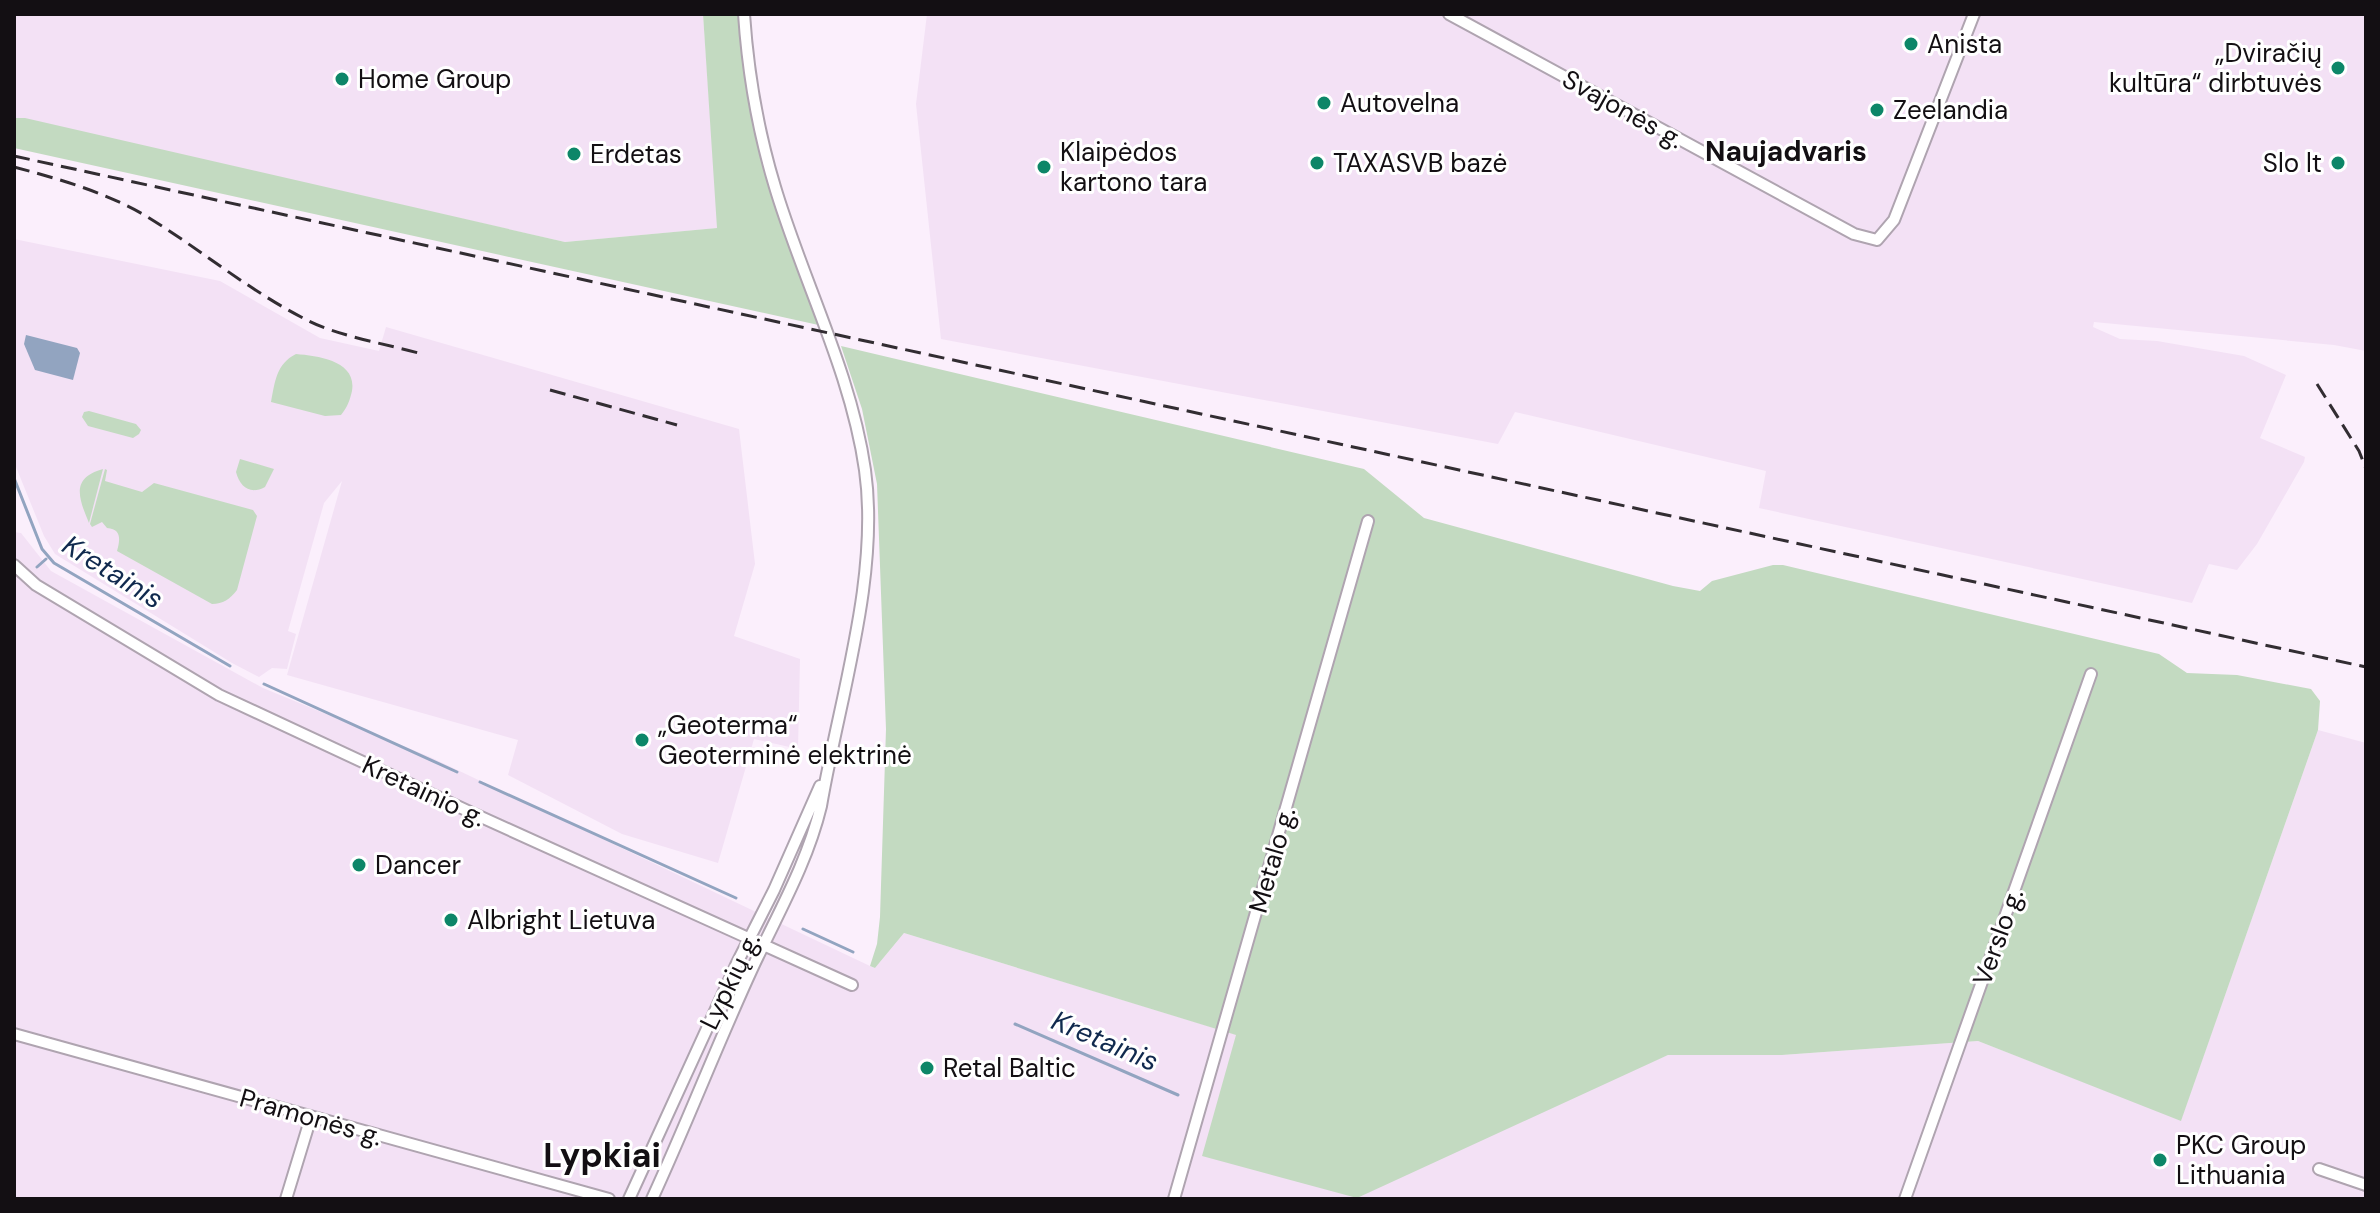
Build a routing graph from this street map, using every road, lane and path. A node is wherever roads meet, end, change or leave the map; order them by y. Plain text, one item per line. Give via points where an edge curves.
1 (744, 14) edge
2 (1449, 14) edge
3 (1974, 14) edge
4 (1368, 521) dead end
5 (14, 565) edge
6 (2091, 674) dead end
7 (829, 762) junction
8 (749, 939) junction
9 (764, 946) junction
10 (852, 985) dead end
11 (14, 1034) edge
12 (311, 1117) junction
13 (2319, 1169) dead end
14 (2366, 1185) edge
15 (286, 1199) edge
16 (609, 1199) edge
17 (629, 1199) edge
18 (652, 1199) edge
19 (1174, 1199) edge
20 (1905, 1199) edge

1 - 7 street, Lypkių g. via 751,82 768,161 861,444 869,518 863,590
2 - 3 street, Svajonės g. via 1854,234 1877,240 1894,220
4 - 19 street, Metalo g.
5 - 8 street, Kretainio g. via 36,585 219,695
6 - 20 street, Verslo g.
7 - 8 street, Lypkių g.
7 - 9 street, Lypkių g. via 812,841
8 - 9 street, Kretainio g.
8 - 17 street, Lypkių g.
9 - 10 street, Kretainio g.
9 - 18 street, Lypkių g.
11 - 12 street, Pramonės g.
12 - 15 street
12 - 16 street, Pramonės g.
13 - 14 street

